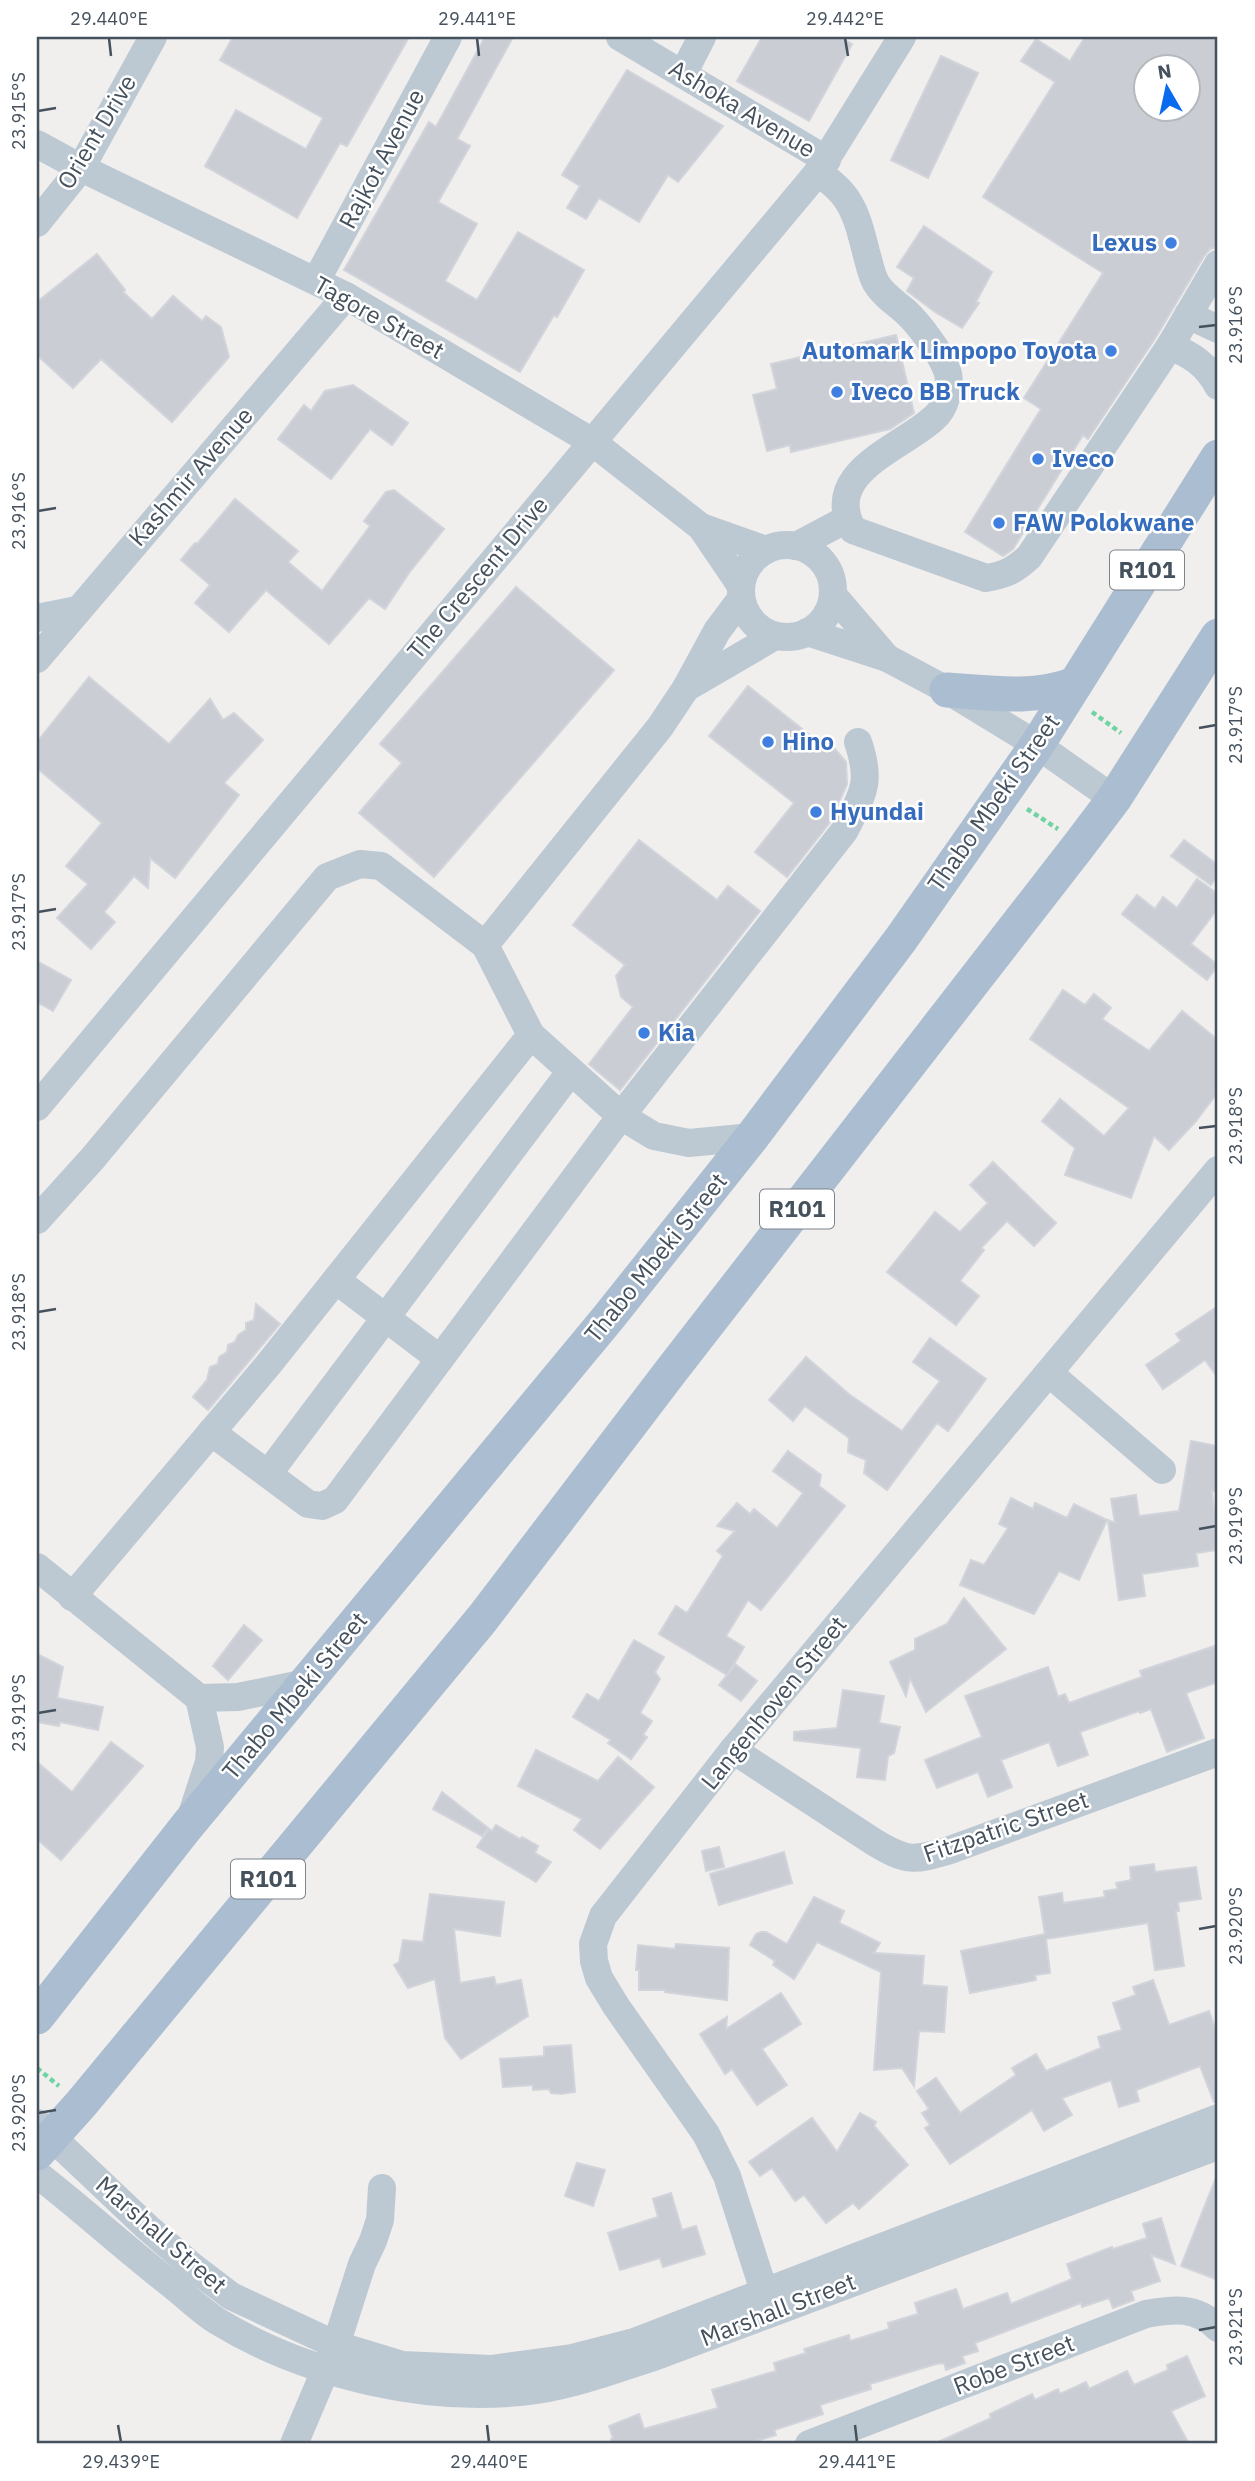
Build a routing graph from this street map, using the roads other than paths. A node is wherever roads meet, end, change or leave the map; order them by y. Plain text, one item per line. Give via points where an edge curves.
1 (153, 37) edge
2 (448, 37) edge
3 (620, 37) edge
4 (702, 37) edge
5 (893, 40) edge
6 (683, 74) junction
7 (37, 144) edge
8 (823, 166) junction
9 (81, 168) junction
10 (37, 223) edge
11 (1218, 264) edge
12 (316, 281) junction
13 (346, 296) junction
14 (1188, 316) junction
15 (1218, 329) edge
16 (1170, 346) junction
17 (1218, 386) edge
18 (591, 441) junction
19 (1218, 457) edge
20 (850, 524) junction
21 (701, 527) junction
22 (796, 546) junction
23 (766, 550) junction
24 (826, 566) junction
25 (741, 592) junction
26 (833, 595) junction
27 (77, 610) junction
28 (37, 618) edge
29 (807, 632) junction
30 (775, 636) junction
31 (1218, 636) edge
32 (887, 658) junction
33 (37, 659) edge
34 (686, 688) junction
35 (947, 690) junction
36 (1071, 690) junction
37 (858, 742) dead end
38 (1037, 745) junction
39 (1114, 799) junction
40 (485, 945) junction
41 (531, 1035) junction
42 (571, 1071) junction
43 (37, 1107) edge
44 (621, 1116) junction
45 (752, 1137) junction
46 (1218, 1170) edge
47 (37, 1220) edge
48 (336, 1280) junction
49 (386, 1318) junction
50 (440, 1359) junction
51 (1049, 1373) junction
52 (211, 1432) junction
53 (1162, 1470) dead end
54 (268, 1474) junction
55 (37, 1567) edge
56 (72, 1597) junction
57 (306, 1683) junction
58 (199, 1698) junction
59 (733, 1750) junction
60 (1218, 1752) edge
61 (187, 1826) junction
62 (37, 2017) edge
63 (1218, 2118) edge
64 (42, 2138) edge
65 (1218, 2146) edge
66 (37, 2174) edge
67 (382, 2188) dead end
68 (764, 2291) junction
69 (1218, 2328) edge
70 (336, 2345) junction
71 (324, 2371) junction
72 (294, 2444) edge
73 (808, 2444) edge

1 - 9 street, Orient Drive
2 - 12 street, Rajkot Avenue
3 - 6 street, Ashoka Avenue
4 - 6 street
5 - 8 street, The Crescent Drive
6 - 8 street, Ashoka Avenue
7 - 9 street, Tagore Street
8 - 18 street, The Crescent Drive
8 - 20 street, Ashoka Avenue via 850,206 875,282 908,314 948,375 948,394 936,417 864,467 853,483 844,504
9 - 10 street, Orient Drive
9 - 12 street, Tagore Street
11 - 14 street
12 - 13 street, Tagore Street
13 - 18 street, Tagore Street
13 - 27 street, Kashmir Avenue
14 - 15 street
14 - 16 street
16 - 17 street via 1201,363
16 - 20 street via 1016,569 986,578
18 - 21 street, Tagore Street
18 - 43 street, The Crescent Drive
19 - 36 main road, Thabo Mbeki Street / R101
20 - 22 street
20 - 24 street
21 - 23 street, Tagore Street
21 - 25 street, Tagore Street
22 - 23 street, Tagore Street
22 - 24 street via 813,553
23 - 25 street via 749,565
24 - 26 street
25 - 30 street, Tagore Street via 752,622
25 - 34 street
26 - 29 street via 825,617
26 - 32 street
27 - 28 street
27 - 33 street, Kashmir Avenue
29 - 30 street
29 - 32 street
30 - 34 street
31 - 39 main road, R101
32 - 35 street
34 - 40 street via 660,727
35 - 36 main road via 1036,694
35 - 38 street
36 - 38 main road, Thabo Mbeki Street / R101
37 - 44 street via 866,774 863,793 845,830
38 - 39 street
38 - 45 main road, Thabo Mbeki Street / R101 via 901,939
39 - 64 main road, R101 via 482,1619
40 - 41 street
40 - 47 street via 381,866 360,864 327,877
41 - 42 street
41 - 48 street
42 - 44 street
42 - 49 street
44 - 45 street via 654,1136 689,1143
44 - 50 street
45 - 57 main road, Thabo Mbeki Street / R101
46 - 51 street, Langenhoven Street
48 - 49 street
48 - 52 street
49 - 50 street
49 - 54 street
50 - 54 street via 335,1500 322,1506 308,1504
51 - 53 street
51 - 59 street, Langenhoven Street
52 - 54 street
52 - 56 street
55 - 56 street
56 - 58 street
57 - 58 street via 238,1697
57 - 61 main road, Thabo Mbeki Street / R101
58 - 61 street via 208,1729 209,1762
59 - 60 street, Fitzpatric Street via 874,1842 911,1859 950,1850
59 - 68 street, Langenhoven Street via 603,1916 593,1944 600,1978 616,2006 719,2157
61 - 62 main road, Thabo Mbeki Street / R101
63 - 68 street, Marshall Street
64 - 70 street, Marshall Street via 231,2296
65 - 71 street, Marshall Street via 596,2376 538,2390 490,2393 416,2390
66 - 71 street, Marshall Street via 216,2320
67 - 70 street via 380,2220
68 - 70 street, Marshall Street via 634,2342 572,2358 491,2369 402,2365
69 - 73 street, Robe Street via 1200,2314 1175,2309 1146,2314
70 - 71 street
71 - 72 street

